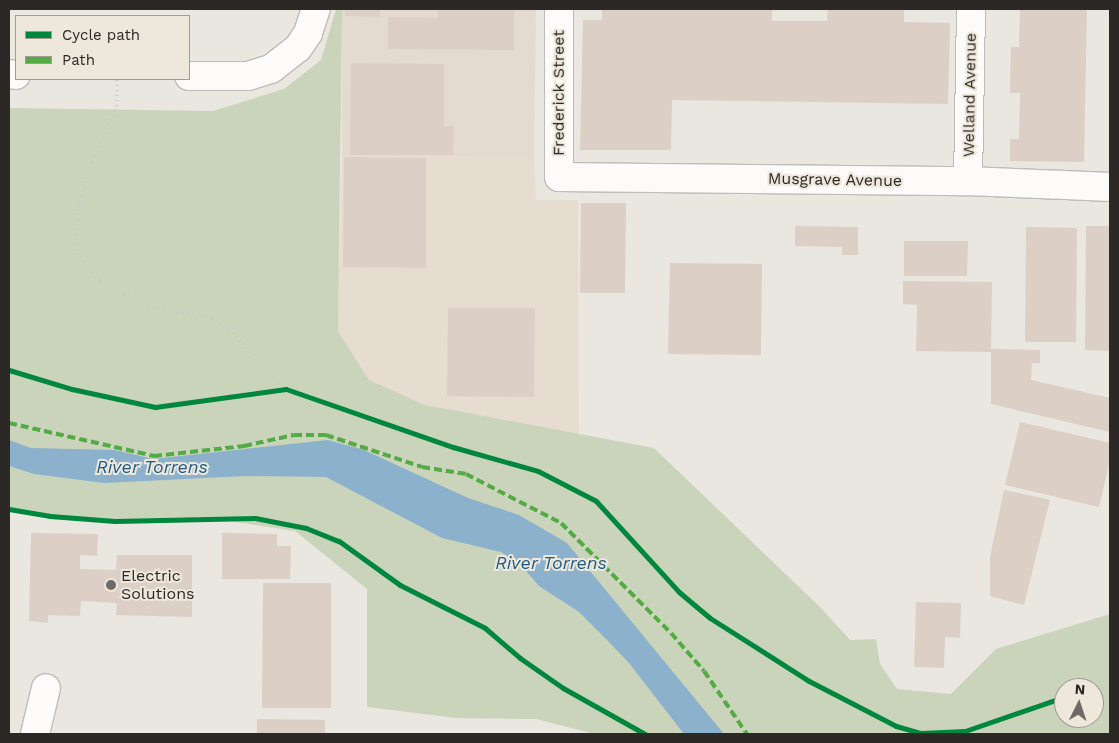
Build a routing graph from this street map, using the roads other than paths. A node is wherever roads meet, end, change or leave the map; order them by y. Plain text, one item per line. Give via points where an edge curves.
1 (316, 9) edge
2 (559, 9) edge
3 (971, 9) edge
4 (190, 76) edge
5 (559, 177) joint
6 (968, 181) junction
7 (1110, 187) edge
8 (46, 688) dead end
9 (35, 734) edge

1 - 4 street via 301,44 271,69 248,76
2 - 5 street, Frederick Street
3 - 6 street, Welland Avenue
5 - 6 street, Musgrave Avenue
6 - 7 street, Musgrave Avenue
8 - 9 street

